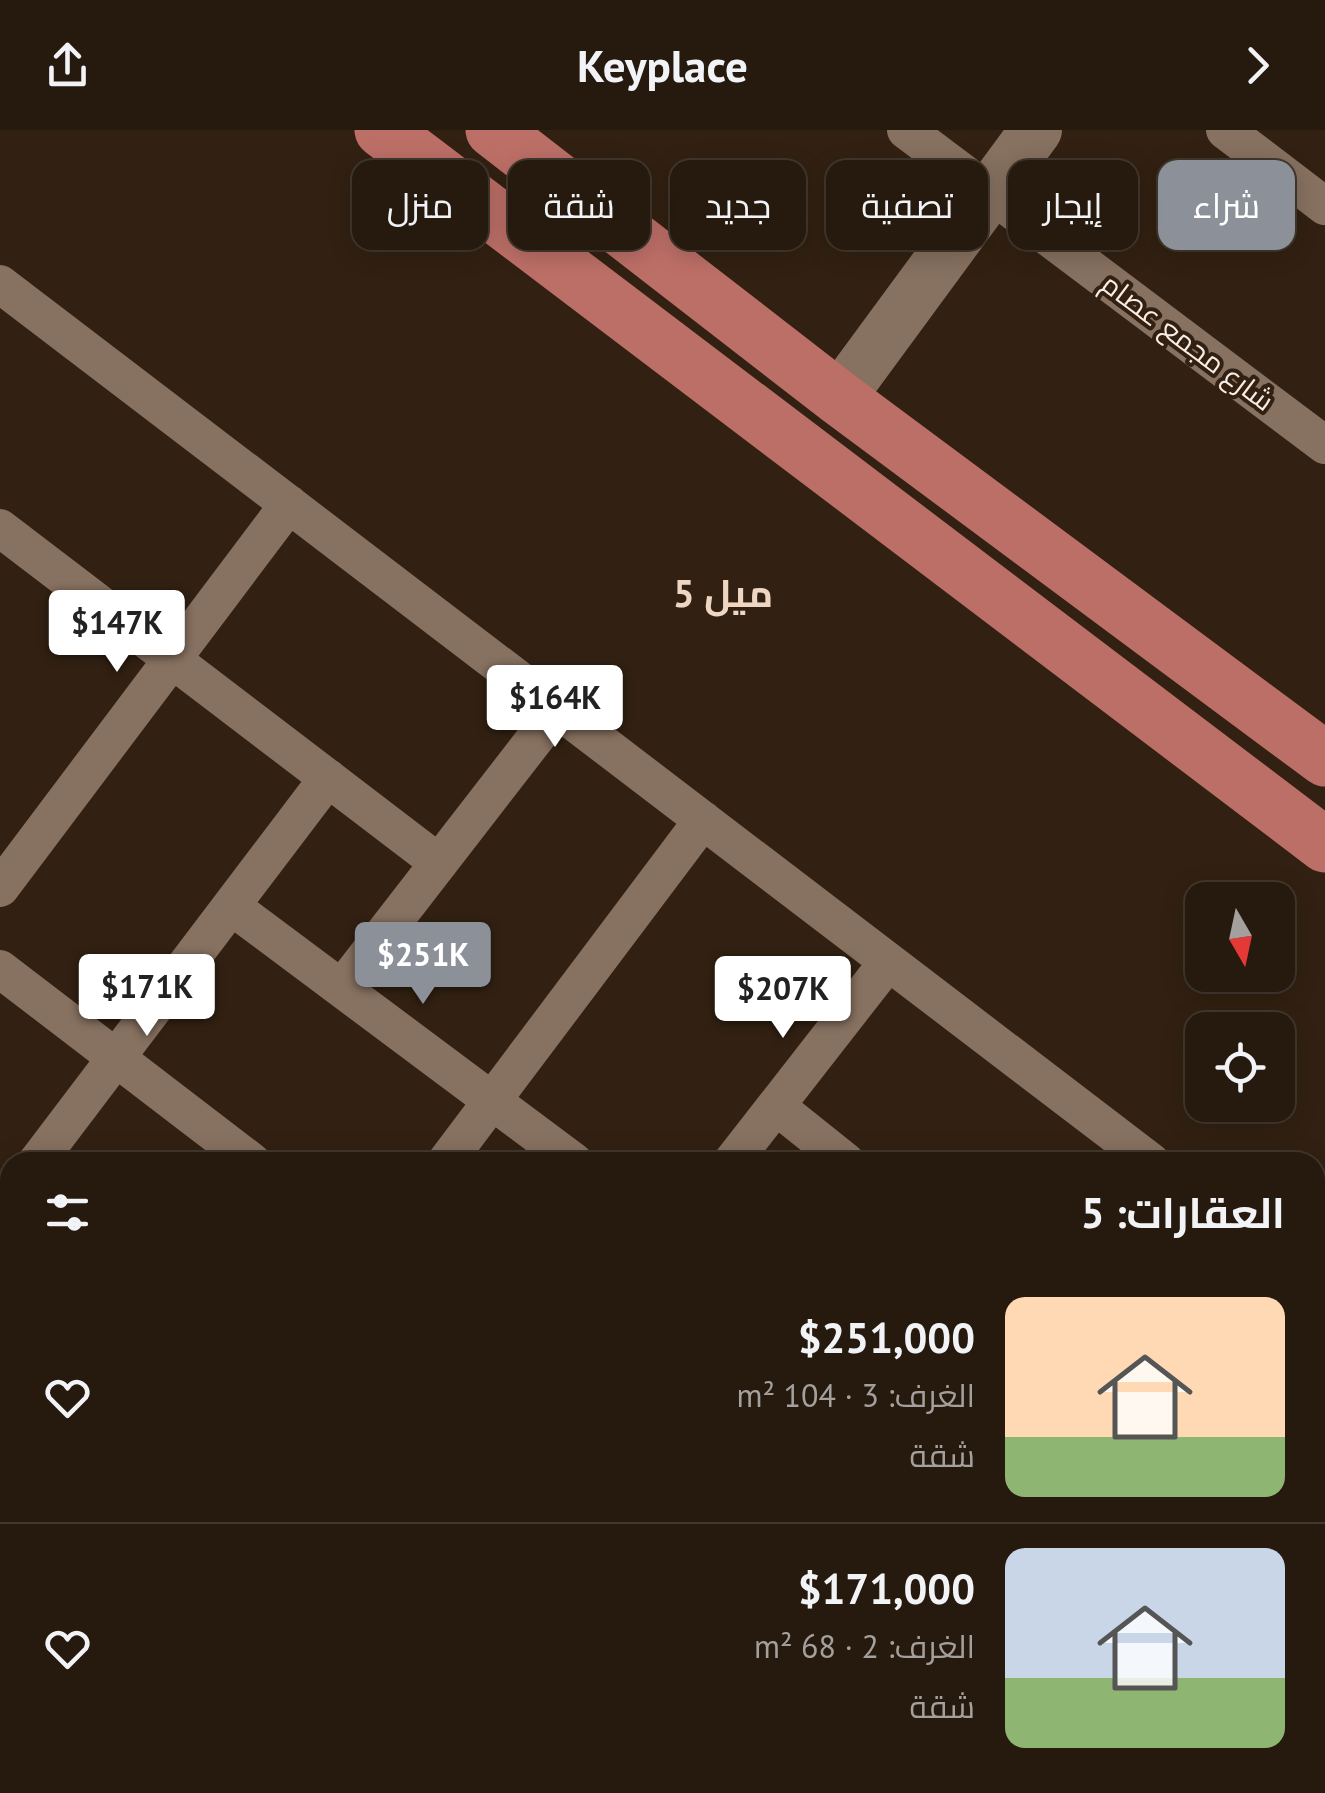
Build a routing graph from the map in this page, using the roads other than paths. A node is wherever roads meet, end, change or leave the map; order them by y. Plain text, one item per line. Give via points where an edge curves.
1 (382, 130) edge
2 (493, 130) edge
3 (906, 130) edge
4 (1036, 130) edge
5 (1225, 130) edge
6 (990, 193) junction
7 (1325, 206) edge
8 (7, 304) edge
9 (840, 398) junction
10 (1325, 445) edge
11 (289, 504) junction
12 (4, 539) edge
13 (172, 659) junction
14 (558, 709) junction
15 (1325, 759) edge
16 (328, 778) junction
17 (702, 820) junction
18 (1325, 845) edge
19 (439, 863) junction
20 (0, 888) edge
21 (232, 906) junction
22 (888, 962) junction
23 (0, 970) edge
24 (342, 988) junction
25 (116, 1058) junction
26 (492, 1102) junction
27 (776, 1106) junction
28 (46, 1152) edge
29 (239, 1152) edge
30 (454, 1152) edge
31 (560, 1152) edge
32 (740, 1152) edge
33 (834, 1152) edge
34 (1126, 1152) edge

1 - 18 main road
2 - 9 main road
3 - 6 street, شارع مجمع عصام
4 - 6 street
5 - 7 street
6 - 9 street
6 - 10 street, شارع مجمع عصام
8 - 11 street
9 - 15 main road
11 - 13 street
11 - 14 street
12 - 13 street
13 - 16 street
13 - 20 street
14 - 17 street
14 - 19 street
16 - 19 street
16 - 21 street
17 - 22 street
17 - 26 street
19 - 24 street
21 - 24 street
21 - 25 street
22 - 27 street
22 - 34 street
23 - 25 street
24 - 26 street
25 - 28 street
25 - 29 street
26 - 30 street
26 - 31 street
27 - 32 street
27 - 33 street

